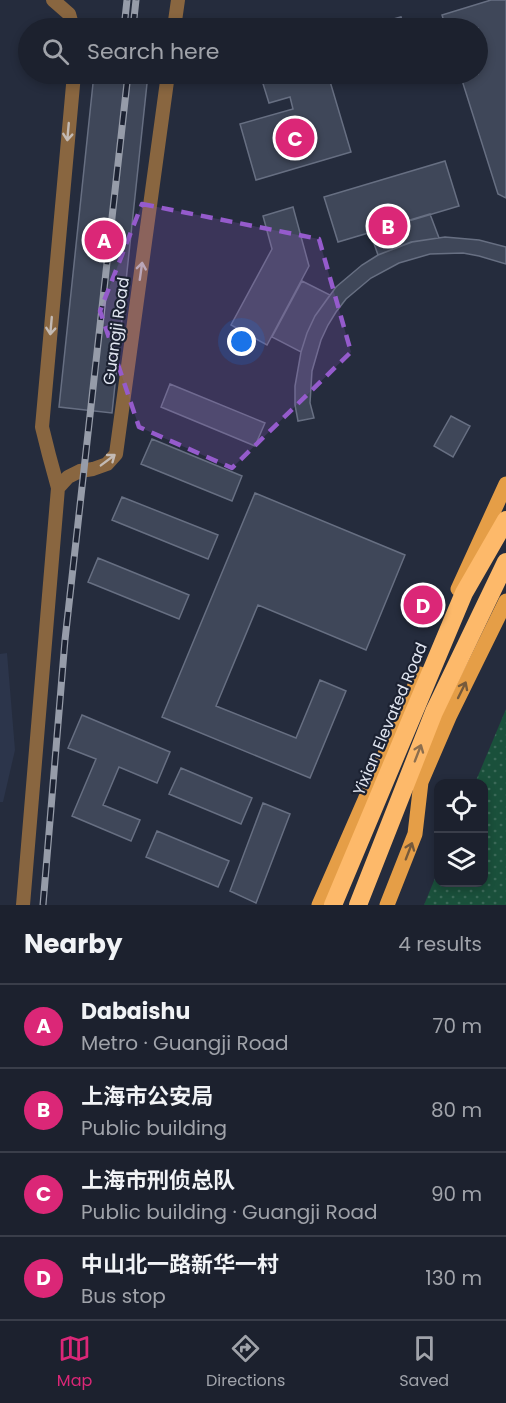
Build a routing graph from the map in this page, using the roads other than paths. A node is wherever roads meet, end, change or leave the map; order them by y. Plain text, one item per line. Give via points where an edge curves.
1 (53, 0) edge
2 (178, 0) edge
3 (70, 18) edge
4 (175, 18) edge
5 (73, 84) edge
6 (167, 84) edge
7 (506, 484) edge
8 (58, 488) junction
9 (506, 520) edge
10 (506, 562) edge
11 (506, 601) edge
12 (421, 782) junction
13 (324, 903) edge
14 (23, 905) edge
15 (358, 905) edge
16 (387, 905) edge

1 - 3 street
2 - 4 street
5 -> 8 street via 42,427
8 -> 6 street, Guangji Road via 68,477 107,464 116,454
7 - 13 main road
8 - 14 street
9 - 13 highway, Yixian Elevated Road via 465,593
15 -> 10 highway, bridge via 434,712
12 -> 11 main road
12 - 15 main road via 404,805
16 -> 12 main road via 415,834

